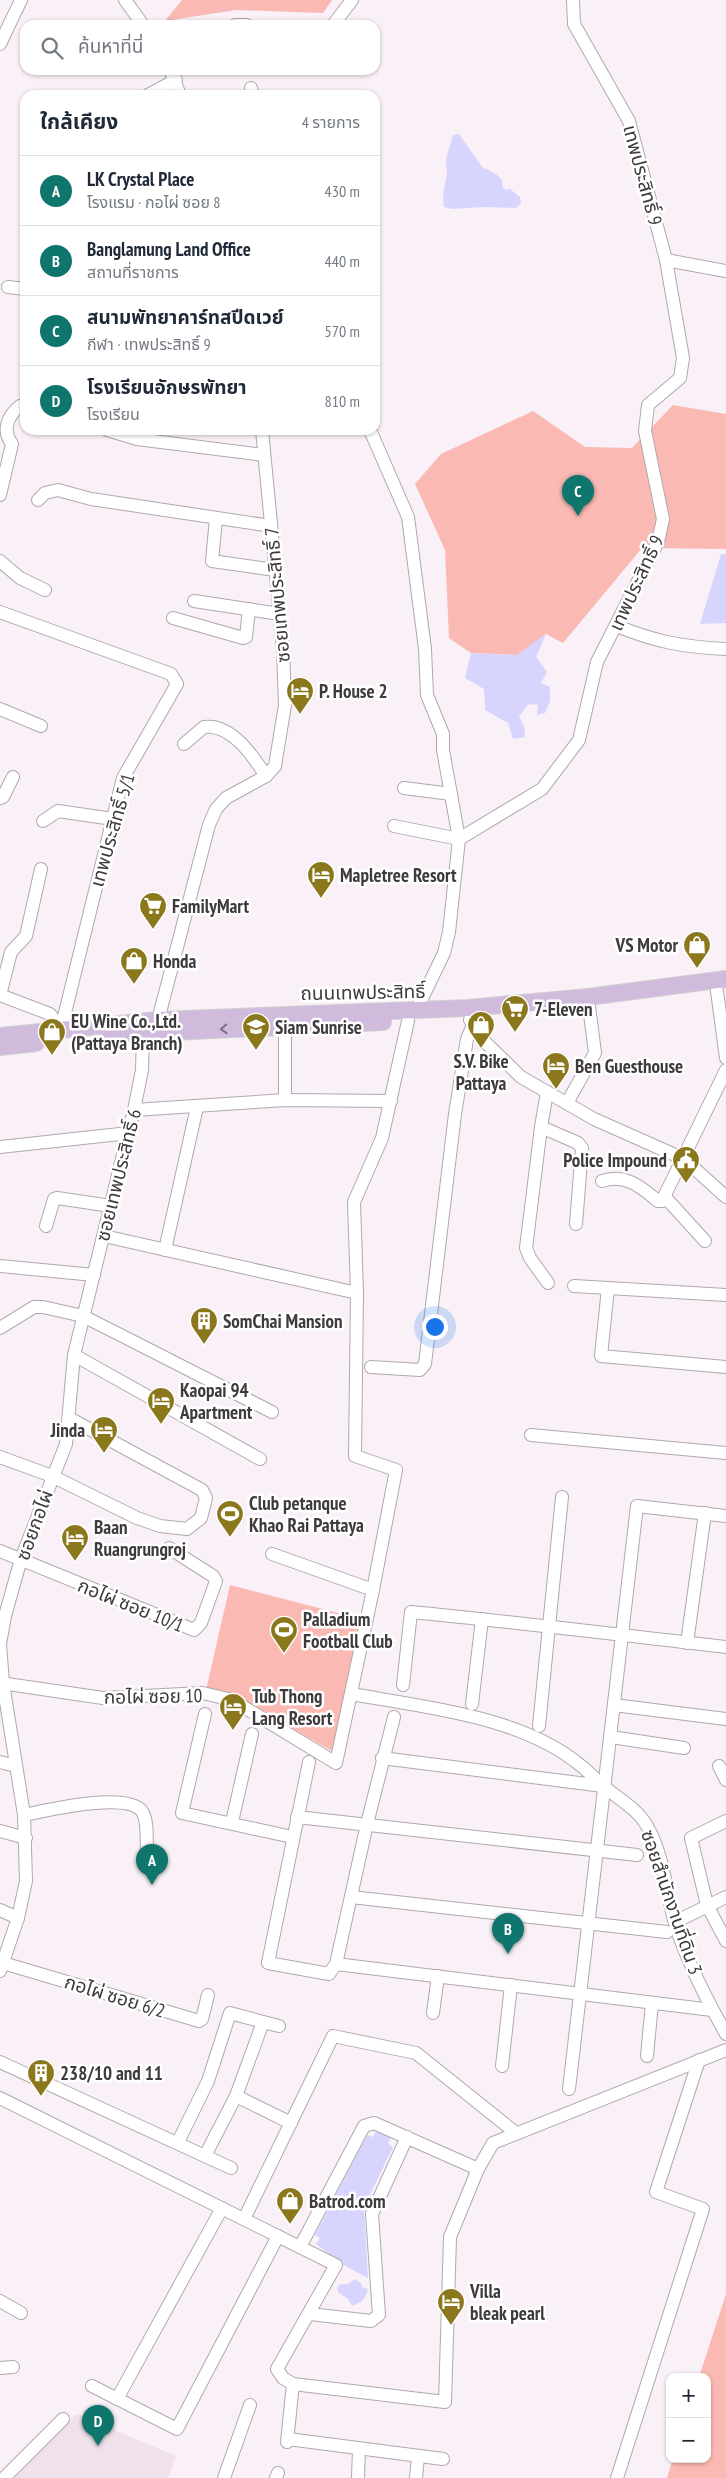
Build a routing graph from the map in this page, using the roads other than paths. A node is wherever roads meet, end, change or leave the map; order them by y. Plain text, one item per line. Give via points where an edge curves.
1 (21, 0) edge
2 (125, 0) edge
3 (352, 0) edge
4 (573, 0) edge
5 (139, 20) edge
6 (337, 20) edge
7 (0, 44) edge
8 (173, 75) edge
9 (154, 90) edge
10 (178, 90) edge
11 (666, 260) junction
12 (726, 271) edge
13 (8, 287) dead end
14 (20, 288) edge
15 (20, 406) edge
16 (124, 435) edge
17 (262, 435) edge
18 (372, 435) edge
19 (264, 455) junction
20 (0, 495) edge
21 (38, 500) dead end
22 (216, 518) junction
23 (271, 526) junction
24 (0, 560) edge
25 (275, 570) junction
26 (45, 590) dead end
27 (194, 601) dead end
28 (249, 609) junction
29 (0, 612) edge
30 (280, 614) junction
31 (173, 618) dead end
32 (617, 626) junction
33 (726, 649) edge
34 (0, 709) edge
35 (42, 726) dead end
36 (184, 744) dead end
37 (266, 776) junction
38 (13, 777) dead end
39 (404, 788) dead end
40 (451, 794) junction
41 (0, 798) edge
42 (113, 819) junction
43 (43, 821) dead end
44 (394, 826) dead end
45 (459, 839) junction
46 (41, 869) dead end
47 (723, 987) edge
48 (0, 995) edge
49 (588, 1006) junction
50 (412, 1016) junction
51 (470, 1017) junction
52 (158, 1020) junction
53 (285, 1026) junction
54 (61, 1029) junction
55 (143, 1033) junction
56 (0, 1036) edge
57 (0, 1048) edge
58 (726, 1058) edge
59 (726, 1070) edge
60 (547, 1092) junction
61 (284, 1100) junction
62 (390, 1101) junction
63 (566, 1103) junction
64 (197, 1107) junction
65 (134, 1110) junction
66 (541, 1127) junction
67 (129, 1133) junction
68 (0, 1147) edge
69 (684, 1160) junction
70 (602, 1181) dead end
71 (726, 1196) edge
72 (665, 1197) junction
73 (111, 1206) junction
74 (576, 1224) dead end
75 (46, 1226) dead end
76 (104, 1236) junction
77 (705, 1240) dead end
78 (166, 1250) junction
79 (0, 1266) edge
80 (94, 1275) junction
81 (548, 1283) dead end
82 (574, 1286) dead end
83 (608, 1288) junction
84 (357, 1293) junction
85 (726, 1295) edge
86 (83, 1316) junction
87 (0, 1328) edge
88 (74, 1355) junction
89 (371, 1367) dead end
90 (726, 1367) edge
91 (272, 1412) dead end
92 (69, 1418) junction
93 (530, 1435) dead end
94 (726, 1453) edge
95 (0, 1457) edge
96 (260, 1459) dead end
97 (52, 1476) junction
98 (562, 1497) dead end
99 (705, 1513) junction
100 (726, 1516) edge
101 (169, 1548) dead end
102 (0, 1551) edge
103 (272, 1554) dead end
104 (21, 1559) junction
105 (373, 1590) junction
106 (482, 1619) junction
107 (549, 1625) junction
108 (622, 1637) junction
109 (687, 1643) junction
110 (726, 1648) edge
111 (1, 1683) edge
112 (403, 1685) dead end
113 (351, 1694) junction
114 (472, 1704) dead end
115 (614, 1705) junction
116 (205, 1714) dead end
117 (394, 1717) dead end
118 (726, 1719) edge
119 (539, 1726) dead end
120 (5, 1732) edge
121 (252, 1734) dead end
122 (610, 1737) junction
123 (684, 1748) dead end
124 (382, 1758) junction
125 (0, 1762) edge
126 (309, 1762) dead end
127 (16, 1766) junction
128 (720, 1766) dead end
129 (726, 1780) edge
130 (603, 1786) junction
131 (24, 1815) junction
132 (297, 1816) junction
133 (726, 1821) edge
134 (232, 1822) junction
135 (366, 1824) junction
136 (0, 1831) edge
137 (26, 1838) junction
138 (292, 1838) junction
139 (596, 1851) junction
140 (147, 1855) dead end
141 (637, 1855) dead end
142 (352, 1896) junction
143 (726, 1897) edge
144 (707, 1905) junction
145 (0, 1910) edge
146 (18, 1918) junction
147 (588, 1923) junction
148 (671, 1927) junction
149 (726, 1942) edge
150 (336, 1964) junction
151 (2, 1967) edge
152 (438, 1976) junction
153 (511, 1985) junction
154 (580, 1993) junction
155 (208, 1995) dead end
156 (652, 2003) junction
157 (712, 2010) junction
158 (433, 2013) dead end
159 (263, 2022) junction
160 (278, 2026) dead end
161 (726, 2034) edge
162 (726, 2050) edge
163 (647, 2056) dead end
164 (699, 2060) junction
165 (0, 2062) edge
166 (502, 2066) dead end
167 (569, 2089) dead end
168 (236, 2096) junction
169 (0, 2098) edge
170 (292, 2122) junction
171 (516, 2133) junction
172 (408, 2137) junction
173 (180, 2138) dead end
174 (208, 2150) dead end
175 (231, 2168) dead end
176 (478, 2169) junction
177 (222, 2208) junction
178 (244, 2219) junction
179 (278, 2236) junction
180 (300, 2247) junction
181 (0, 2301) edge
182 (21, 2313) dead end
183 (310, 2314) junction
184 (293, 2384) junction
185 (92, 2386) dead end
186 (117, 2399) junction
187 (250, 2405) dead end
188 (63, 2419) dead end
189 (359, 2449) junction
190 (418, 2457) junction
191 (443, 2459) dead end
192 (4, 2478) edge
193 (224, 2478) edge
194 (358, 2478) edge
195 (416, 2478) edge
196 (617, 2478) edge

1 - 7 street
2 - 5 street
3 - 6 street
4 - 11 street, เทพประสิทธิ์ 9 via 574,24 630,120
8 - 9 street
8 - 10 street
11 - 12 street
11 - 32 street, เทพประสิทธิ์ 9 via 683,358 680,378 648,406 645,431 663,519 658,542
13 - 14 street
15 - 20 street via 12,411 6,424 12,452
16 - 19 street
17 - 19 street, ซอยเทพประสิทธิ์ 7
18 - 40 street via 408,516 425,650 427,695 443,734
19 - 23 street, ซอยเทพประสิทธิ์ 7
21 - 22 street via 50,491 58,490 91,499
22 - 23 street
22 - 25 street via 212,561
23 - 25 street, ซอยเทพประสิทธิ์ 7
24 - 26 street via 20,578
25 - 30 street, ซอยเทพประสิทธิ์ 7
27 - 28 street
28 - 30 street
28 - 31 street via 244,638
29 - 42 street, เทพประสิทธิ์ 5/1 via 171,674 177,684 123,778
30 - 37 street, ซอยเทพประสิทธิ์ 7 via 286,705 275,766
32 - 33 street via 644,637 682,646
32 - 45 street, เทพประสิทธิ์ 9 via 597,662 579,740 542,789
34 - 35 street
36 - 37 street via 204,727 221,730 238,741
37 - 52 street via 226,798 216,809 209,825
38 - 41 street
39 - 40 street
40 - 45 street
42 - 43 street via 58,811
42 - 54 street, เทพประสิทธิ์ 5/1
44 - 45 street
45 - 50 street via 444,953
46 - 48 street via 26,936 11,952
47 - 49 main road, ถนนเทพประสิทธิ์
47 - 51 main road, ถนนเทพประสิทธิ์ via 588,997
47 - 58 street
48 - 54 street via 50,1014
49 - 51 main road, ถนนเทพประสิทธิ์
49 - 63 street via 595,1053
50 - 51 main road, ถนนเทพประสิทธิ์
50 - 52 main road, ถนนเทพประสิทธิ์ via 283,1014
50 - 53 main road, ถนนเทพประสิทธิ์
50 - 62 street
51 - 60 street via 486,1043 521,1077
51 - 89 street via 425,1364 420,1370
52 - 54 main road, ถนนเทพประสิทธิ์
52 - 55 main road
53 -> 55 main road, ถนนเทพประสิทธิ์
53 - 61 street
54 - 56 main road, ถนนเทพประสิทธิ์
55 - 57 main road, ถนนเทพประสิทธิ์ via 61,1039
55 - 65 street, ซอยเทพประสิทธิ์ 6 via 142,1070
59 - 69 street
60 - 63 street
60 - 66 street
61 - 62 street
61 - 64 street
62 - 84 street via 382,1138 354,1202
63 - 69 street
64 - 65 street
64 - 78 street
65 - 67 street, ซอยเทพประสิทธิ์ 6
66 - 74 street via 578,1143 582,1148
66 - 81 street via 526,1248
67 - 68 street
67 - 73 street, ซอยเทพประสิทธิ์ 6
69 - 71 street
69 - 72 street
70 - 72 street via 627,1180 658,1201
72 - 77 street
73 - 75 street via 57,1198
73 - 76 street, ซอยเทพประสิทธิ์ 6
76 - 78 street
76 - 80 street, ซอยเทพประสิทธิ์ 6
78 - 84 street
79 - 80 street
80 - 86 street, ซอยเทพประสิทธิ์ 6
82 - 83 street
83 - 85 street
83 - 90 street via 601,1356
84 - 105 street via 355,1456 396,1470
86 - 87 street via 34,1308
86 - 88 street, ซอยกอไผ่
86 - 91 street
88 - 92 street, ซอยกอไผ่
88 - 96 street
92 - 97 street, ซอยกอไผ่ via 66,1444
92 - 97 street via 202,1490 206,1498 201,1518 187,1528 174,1528 137,1518
93 - 94 street
95 - 97 street
97 - 104 street, ซอยกอไผ่
98 - 107 street
99 - 100 street
99 - 108 street via 637,1506
99 - 109 street
101 - 104 street, กอไผ่ ซอย 10/1 via 216,1581 201,1623 194,1630
102 - 104 street
103 - 105 street
104 - 111 street, ซอยกอไผ่ via 5,1616
105 - 113 street
106 - 107 street
106 - 112 street via 411,1612
106 - 114 street
107 - 108 street
107 - 119 street
108 - 109 street
108 - 115 street
109 - 110 street
111 - 113 street, กอไผ่ ซอย 10 via 103,1698 203,1694 232,1700 336,1762
111 - 120 street, ซอยกอไผ่
113 - 130 street, ซอยสำนักงานที่ดิน 3 via 478,1717 541,1740 580,1764
115 - 118 street
115 - 122 street
116 - 134 street via 182,1812
117 - 124 street
120 - 127 street, ซอยกอไผ่
121 - 134 street
122 - 123 street
122 - 130 street
124 - 130 street
124 - 135 street
125 - 127 street
126 - 132 street
127 - 131 street, ซอยกอไผ่
128 - 129 street
130 - 139 street
130 - 148 street, ซอยสำนักงานที่ดิน 3 via 647,1825 660,1862
131 - 137 street, ซอยกอไผ่
131 - 140 street via 78,1804 133,1805 142,1811 145,1819
132 - 135 street
132 - 138 street
133 - 144 street via 692,1838
134 - 138 street
135 - 139 street
135 - 142 street
136 - 137 street
137 - 146 street, ซอยกอไผ่ via 26,1881
138 - 150 street via 268,1963 330,1974
139 - 141 street
139 - 147 street
142 - 147 street
142 - 150 street
143 - 144 street
144 - 148 street
144 - 149 street
145 - 146 street
146 - 151 street, ซอยกอไผ่
147 - 148 street
147 - 154 street
148 - 157 street, ซอยสำนักงานที่ดิน 3
150 - 152 street
151 - 155 street, กอไผ่ ซอย 6/2 via 199,2021
152 - 153 street
152 - 158 street
153 - 154 street
153 - 166 street
154 - 156 street
154 - 167 street
156 - 157 street
156 - 163 street
157 - 161 street, ซอยสำนักงานที่ดิน 3
159 - 160 street
159 - 168 street
159 - 173 street via 230,2013 208,2081
162 - 164 street
164 - 171 street
164 - 196 street via 656,2192 703,2209
165 - 175 street
168 - 170 street
168 - 174 street
169 - 177 street
170 - 171 street via 332,2036 416,2053
170 - 178 street
171 - 176 street via 493,2143
172 - 176 street
172 - 180 street via 374,2123 364,2126
172 - 183 street via 372,2214 379,2315 371,2321
176 - 184 street via 450,2237 446,2402
177 - 178 street
177 - 186 street
178 - 179 street
179 - 180 street
179 - 186 street via 177,2429
180 - 183 street via 336,2265
181 - 182 street
183 - 184 street via 276,2369 282,2378
184 - 189 street via 288,2440
185 - 186 street
187 - 193 street
188 - 192 street
189 - 190 street
189 - 194 street
190 - 191 street
190 - 195 street

